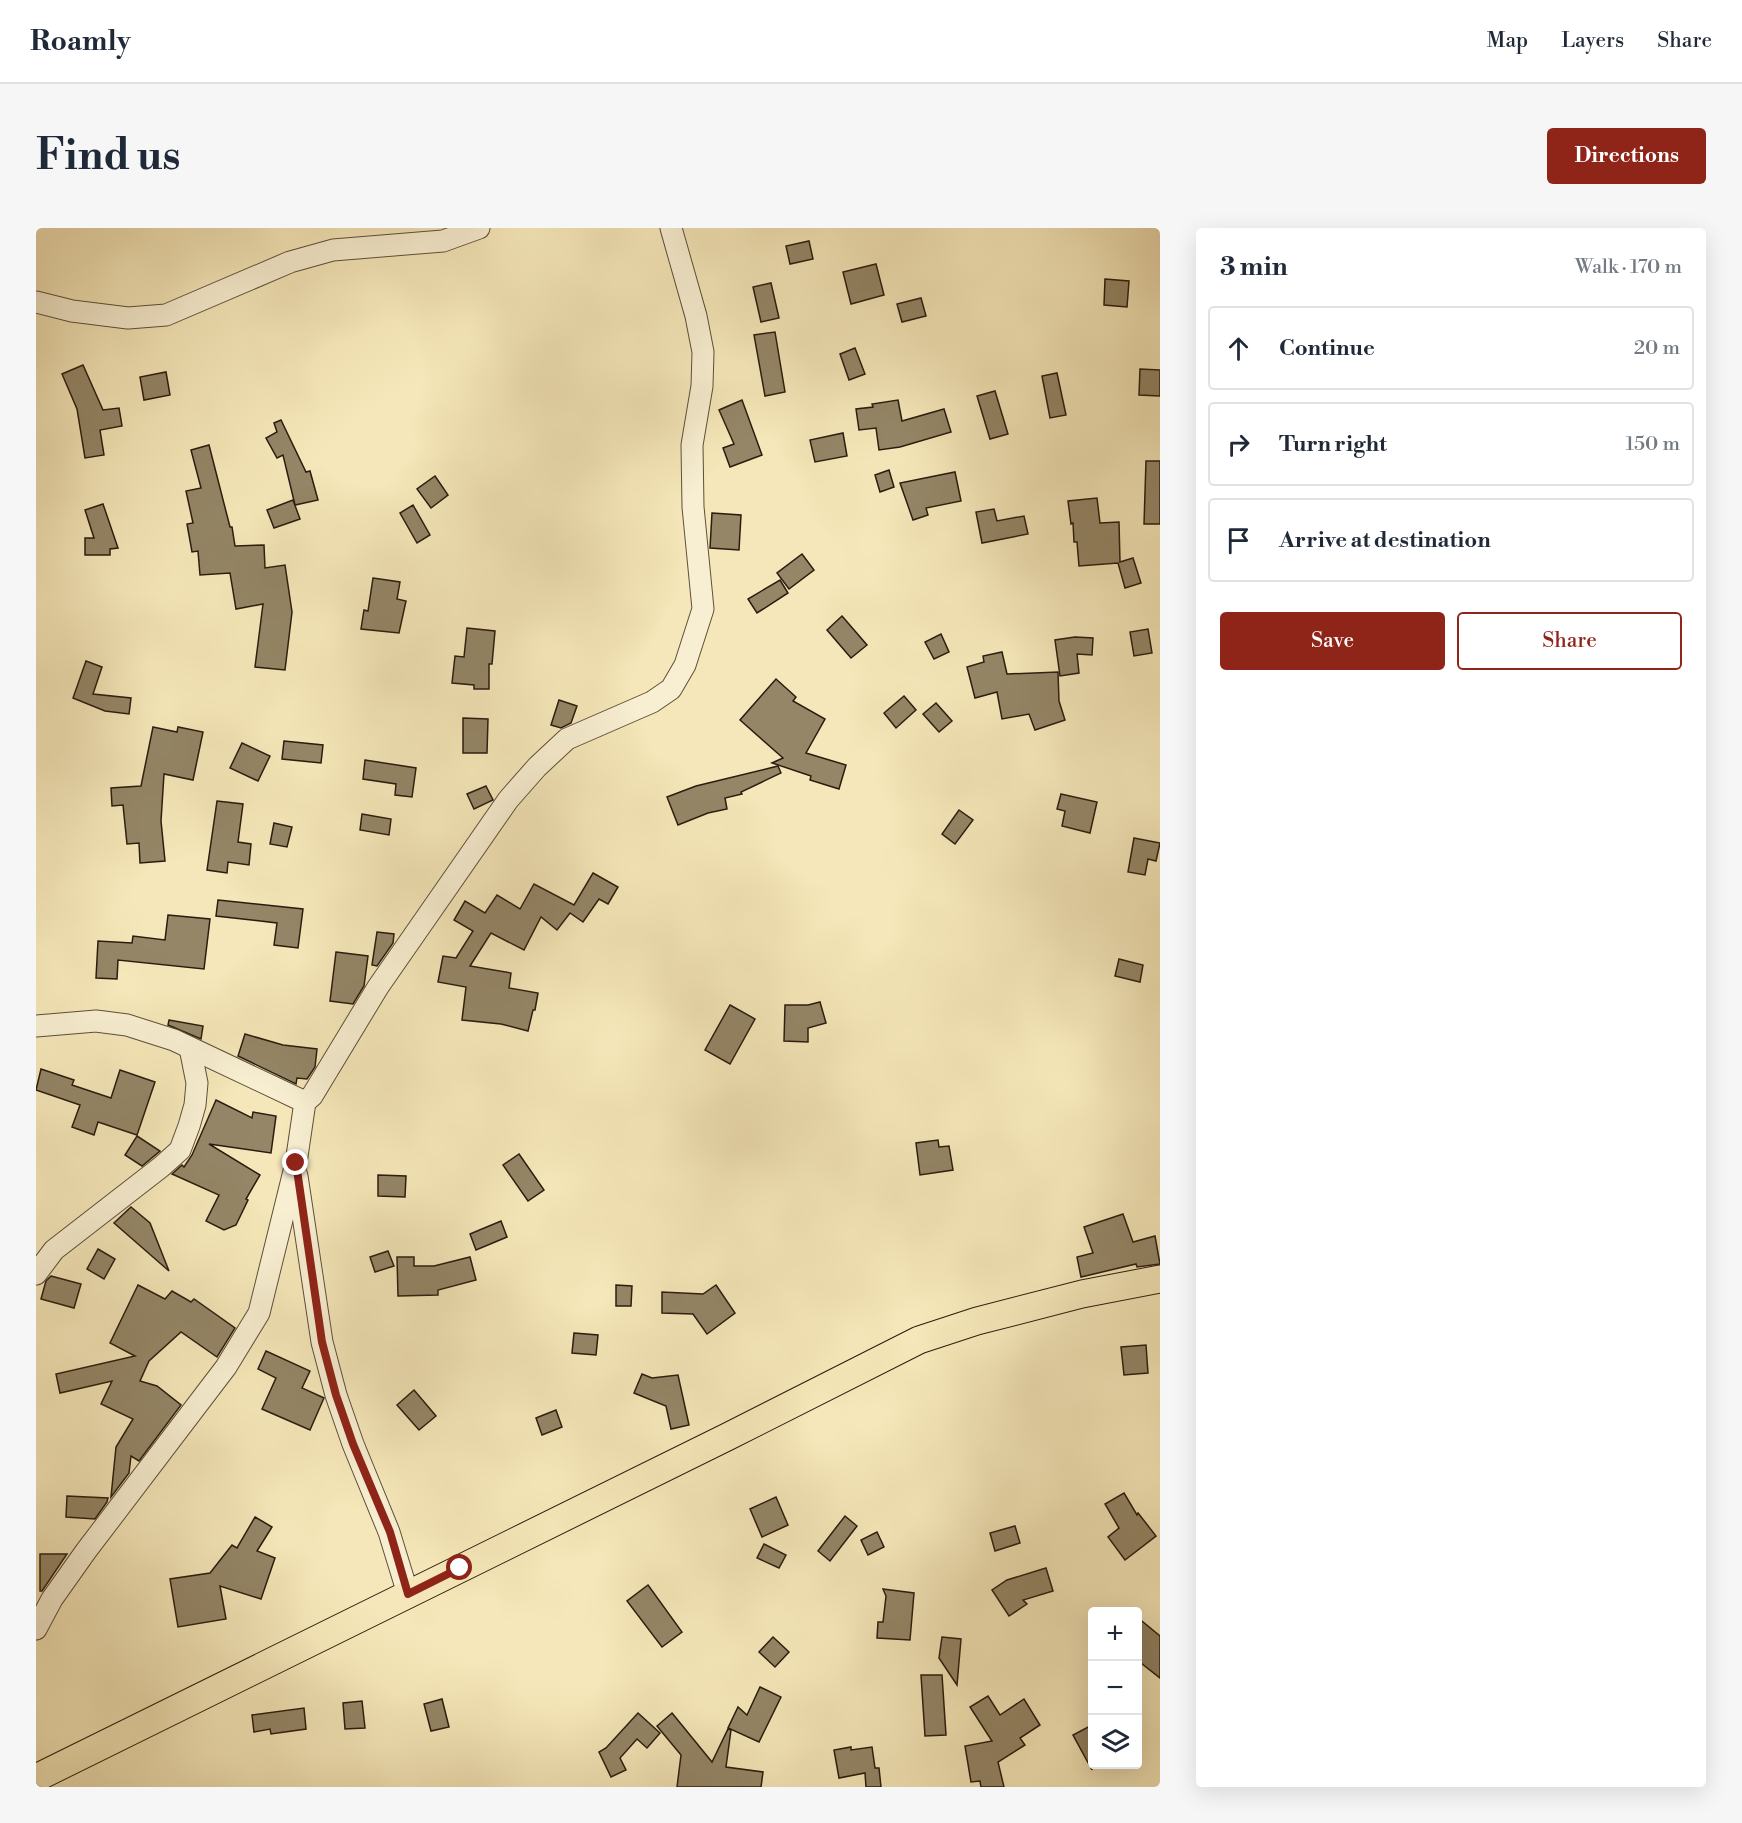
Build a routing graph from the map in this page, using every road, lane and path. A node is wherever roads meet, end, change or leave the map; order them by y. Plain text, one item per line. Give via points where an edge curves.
1 (479, 228) edge
2 (671, 228) edge
3 (36, 302) edge
4 (36, 1026) edge
5 (190, 1048) junction
6 (306, 1102) junction
7 (296, 1163) junction
8 (36, 1274) edge
9 (1160, 1279) edge
10 (408, 1594) junction
11 (36, 1629) edge
12 (36, 1778) edge

1 - 3 street via 443,241 333,250 290,262 166,315 128,318
2 - 6 street via 703,352 693,445 693,507 703,609 685,665 671,688 652,702 567,739 537,766 508,800 378,987
4 - 5 street via 96,1021 117,1024
5 - 6 street
5 - 8 street via 196,1094 180,1150 54,1250
6 - 7 street
7 - 10 street via 325,1352 336,1395 390,1532
7 - 11 street via 262,1303 249,1332 199,1406 86,1551
9 - 10 main road via 1082,1294 919,1340
10 - 12 main road

